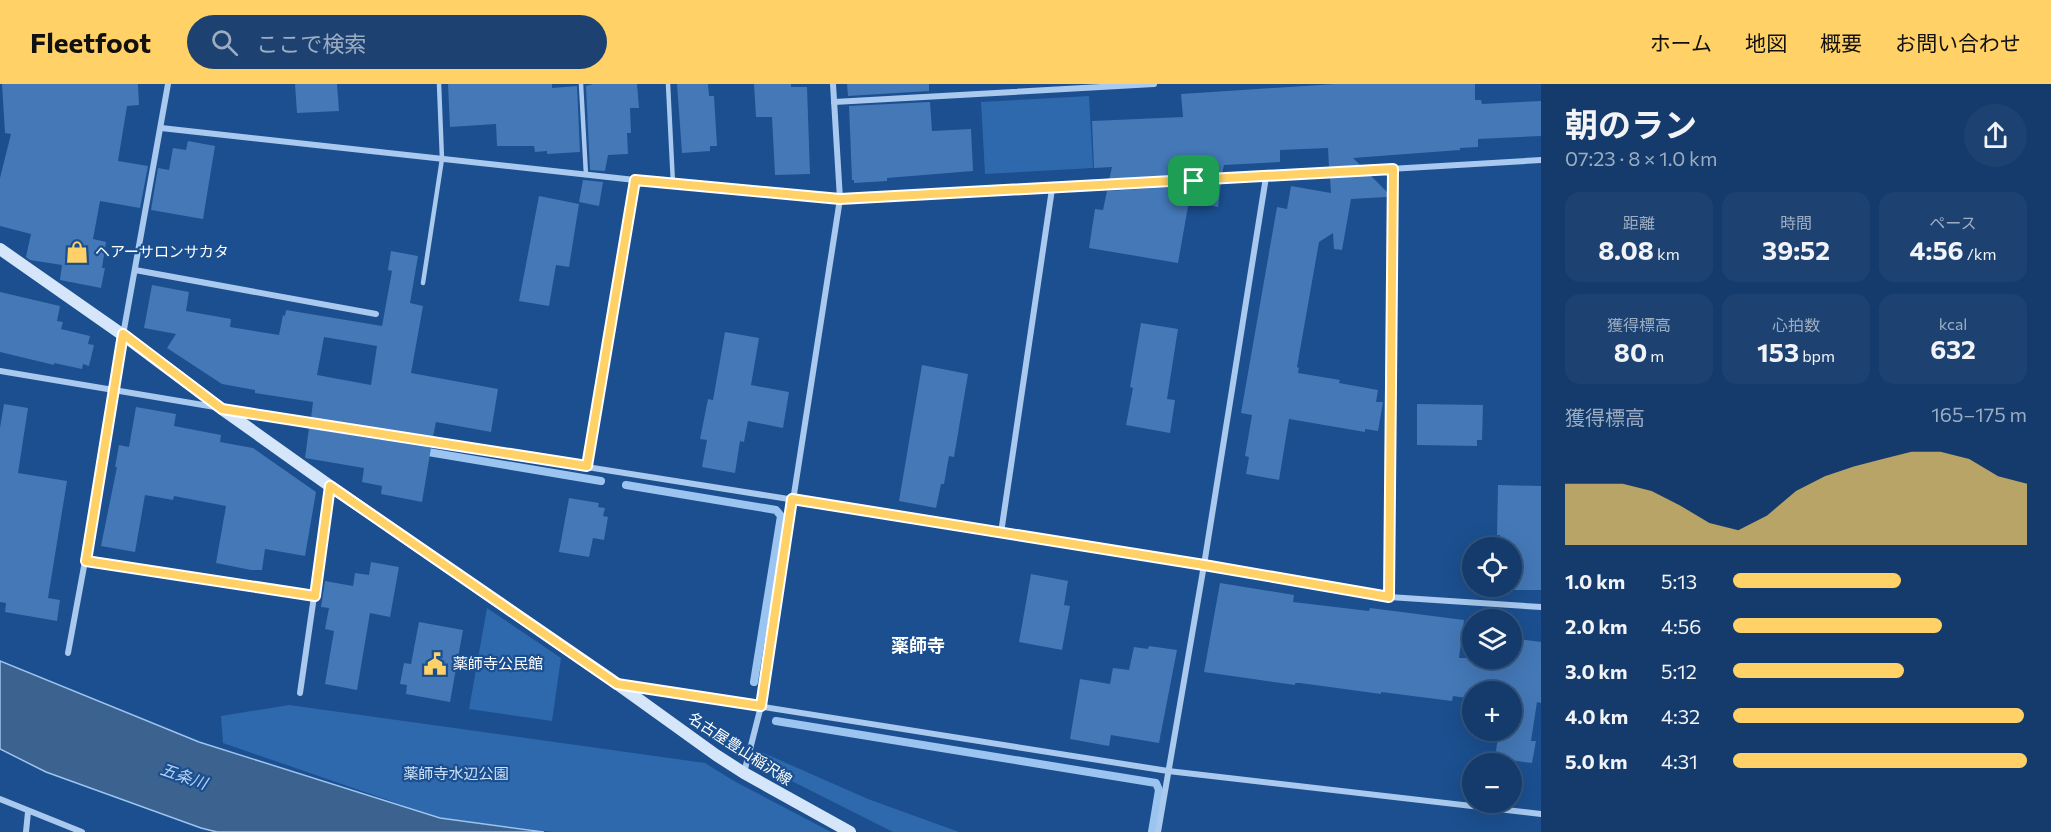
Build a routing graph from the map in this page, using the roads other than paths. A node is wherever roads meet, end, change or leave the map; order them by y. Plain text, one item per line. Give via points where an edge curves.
1 (168, 84) edge
2 (439, 84) edge
3 (581, 84) edge
4 (668, 84) edge
5 (833, 84) edge
6 (1144, 84) edge
7 (1154, 84) edge
8 (834, 102) junction
9 (160, 128) junction
10 (442, 159) junction
11 (1541, 160) edge
12 (1393, 169) junction
13 (586, 175) junction
14 (1266, 177) junction
15 (635, 180) junction
16 (673, 184) junction
17 (1052, 189) junction
18 (840, 199) junction
19 (0, 249) edge
20 (135, 270) junction
21 (423, 283) dead end
22 (376, 314) dead end
23 (123, 334) junction
24 (0, 371) edge
25 (115, 390) junction
26 (222, 409) junction
27 (587, 466) junction
28 (330, 486) junction
29 (792, 499) junction
30 (1001, 533) junction
31 (86, 561) junction
32 (1204, 565) junction
33 (315, 596) junction
34 (1389, 597) junction
35 (1541, 606) edge
36 (68, 652) dead end
37 (617, 684) junction
38 (300, 693) dead end
39 (761, 706) junction
40 (1168, 771) junction
41 (744, 773) junction
42 (0, 799) edge
43 (28, 812) junction
44 (1541, 814) edge
45 (26, 832) edge
46 (82, 832) edge
47 (850, 832) edge
48 (1158, 832) edge

1 - 9 street
2 - 10 lane
3 - 13 lane
4 - 16 lane
5 - 8 street
6 - 7 street
6 - 8 street
8 - 18 street
9 - 10 street
9 - 20 street
10 - 13 street
10 - 21 lane
11 - 12 street
12 - 14 street
12 - 34 street
13 - 15 street
14 - 17 street
14 - 32 street
15 - 16 street
15 - 27 street
16 - 18 street
17 - 18 street
17 - 30 street
18 - 29 street
19 - 23 main road, 名古屋豊山稲沢線
20 - 22 street
20 - 23 street
23 - 25 street
23 - 26 main road, 名古屋豊山稲沢線
24 - 25 street
25 - 26 street
25 - 31 street
26 - 27 street
26 - 28 main road, 名古屋豊山稲沢線
27 - 29 street
28 - 33 street
28 - 37 main road, 名古屋豊山稲沢線
29 - 30 street
29 - 39 street
30 - 32 street
31 - 33 street
31 - 36 street
32 - 34 street
32 - 40 street
33 - 38 street
34 - 35 street
37 - 39 street
37 - 41 main road, 名古屋豊山稲沢線
39 - 40 street
39 - 41 street
40 - 44 street
40 - 48 street
41 - 47 main road, 名古屋豊山稲沢線
42 - 43 street
43 - 45 street
43 - 46 street

